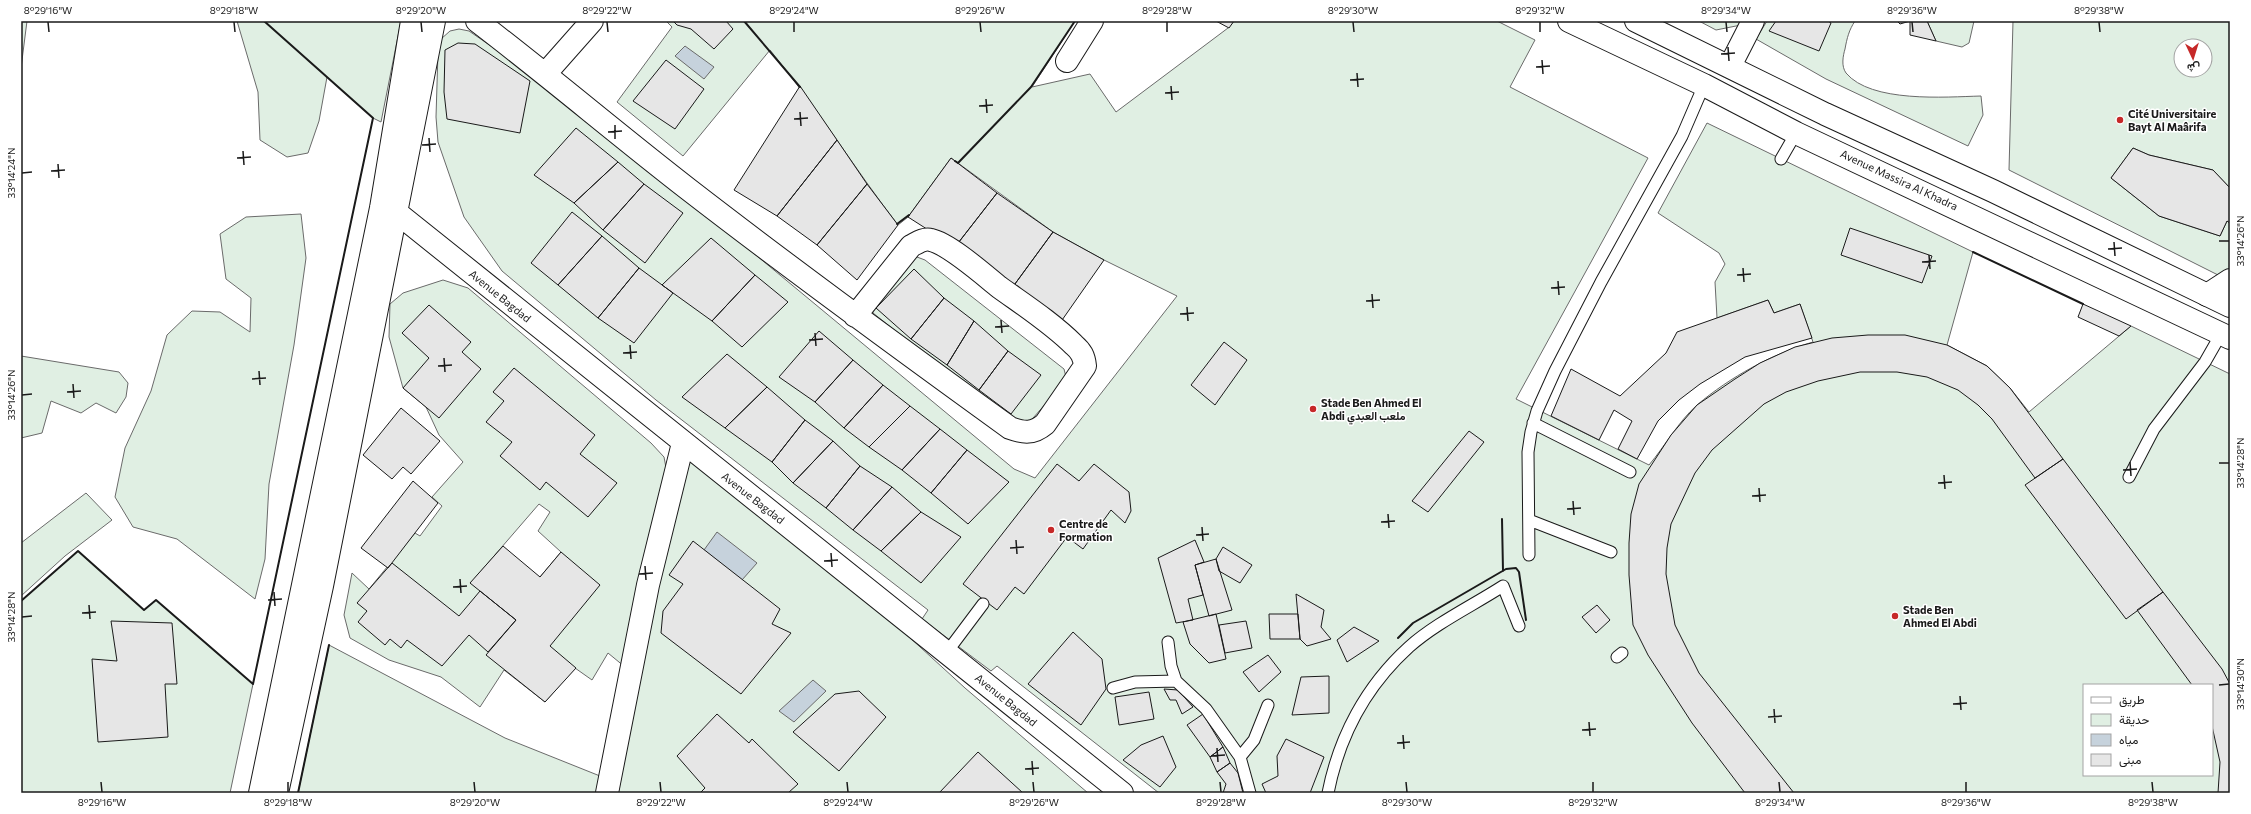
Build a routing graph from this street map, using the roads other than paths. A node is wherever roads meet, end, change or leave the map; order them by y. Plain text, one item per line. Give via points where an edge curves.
1 (412, 21) edge
2 (434, 21) edge
3 (477, 21) edge
4 (592, 21) edge
5 (1092, 21) edge
6 (1569, 21) edge
7 (1636, 21) edge
8 (1753, 21) edge
9 (1067, 60) dead end
10 (1730, 66) junction
11 (546, 73) junction
12 (1704, 85) junction
13 (1796, 133) junction
14 (1781, 159) dead end
15 (389, 210) junction
16 (2230, 280) edge
17 (2207, 295) junction
18 (2230, 306) edge
19 (855, 316) junction
20 (2226, 336) edge
21 (1533, 423) junction
22 (683, 443) junction
23 (1630, 472) dead end
24 (2129, 477) dead end
25 (1529, 520) junction
26 (1611, 552) dead end
27 (1529, 555) dead end
28 (983, 604) dead end
29 (1519, 626) dead end
30 (1168, 642) dead end
31 (946, 652) junction
32 (1176, 681) junction
33 (1112, 688) dead end
34 (1268, 705) dead end
35 (1240, 757) junction
36 (260, 793) edge
37 (277, 793) edge
38 (607, 793) edge
39 (1122, 793) edge
40 (1250, 793) edge
41 (1328, 793) edge

1 - 15 street
2 - 15 street
3 - 11 street
4 - 11 street
5 - 9 street
6 - 12 street, Avenue Massira Al Khadra
7 - 10 street
8 - 10 street
10 - 17 street via 1825,114 1993,191
11 - 19 street via 687,188
12 - 13 street, Avenue Massira Al Khadra
12 - 21 lane via 1682,136 1554,372
13 - 14 lane
13 - 20 street, Avenue Massira Al Khadra
15 - 22 street, Avenue Bagdad
15 - 36 street
15 - 37 street via 322,586
16 - 17 street
17 - 18 street
19 - 19 street via 1010,428 1022,432 1038,430 1045,424 1085,366 1084,357 1079,350 1058,332 968,263 930,239 911,246
20 - 24 lane via 2154,429
21 - 23 lane
21 - 25 lane via 1528,452
22 - 31 street, Avenue Bagdad
22 - 38 street via 648,585
25 - 26 lane
25 - 27 lane
28 - 31 lane
29 - 41 lane via 1503,586 1410,647 1385,672 1358,708 1333,765
30 - 32 lane
31 - 39 street, Avenue Bagdad
32 - 33 lane via 1135,682
32 - 35 lane via 1206,709
34 - 35 lane via 1254,740
35 - 40 lane

